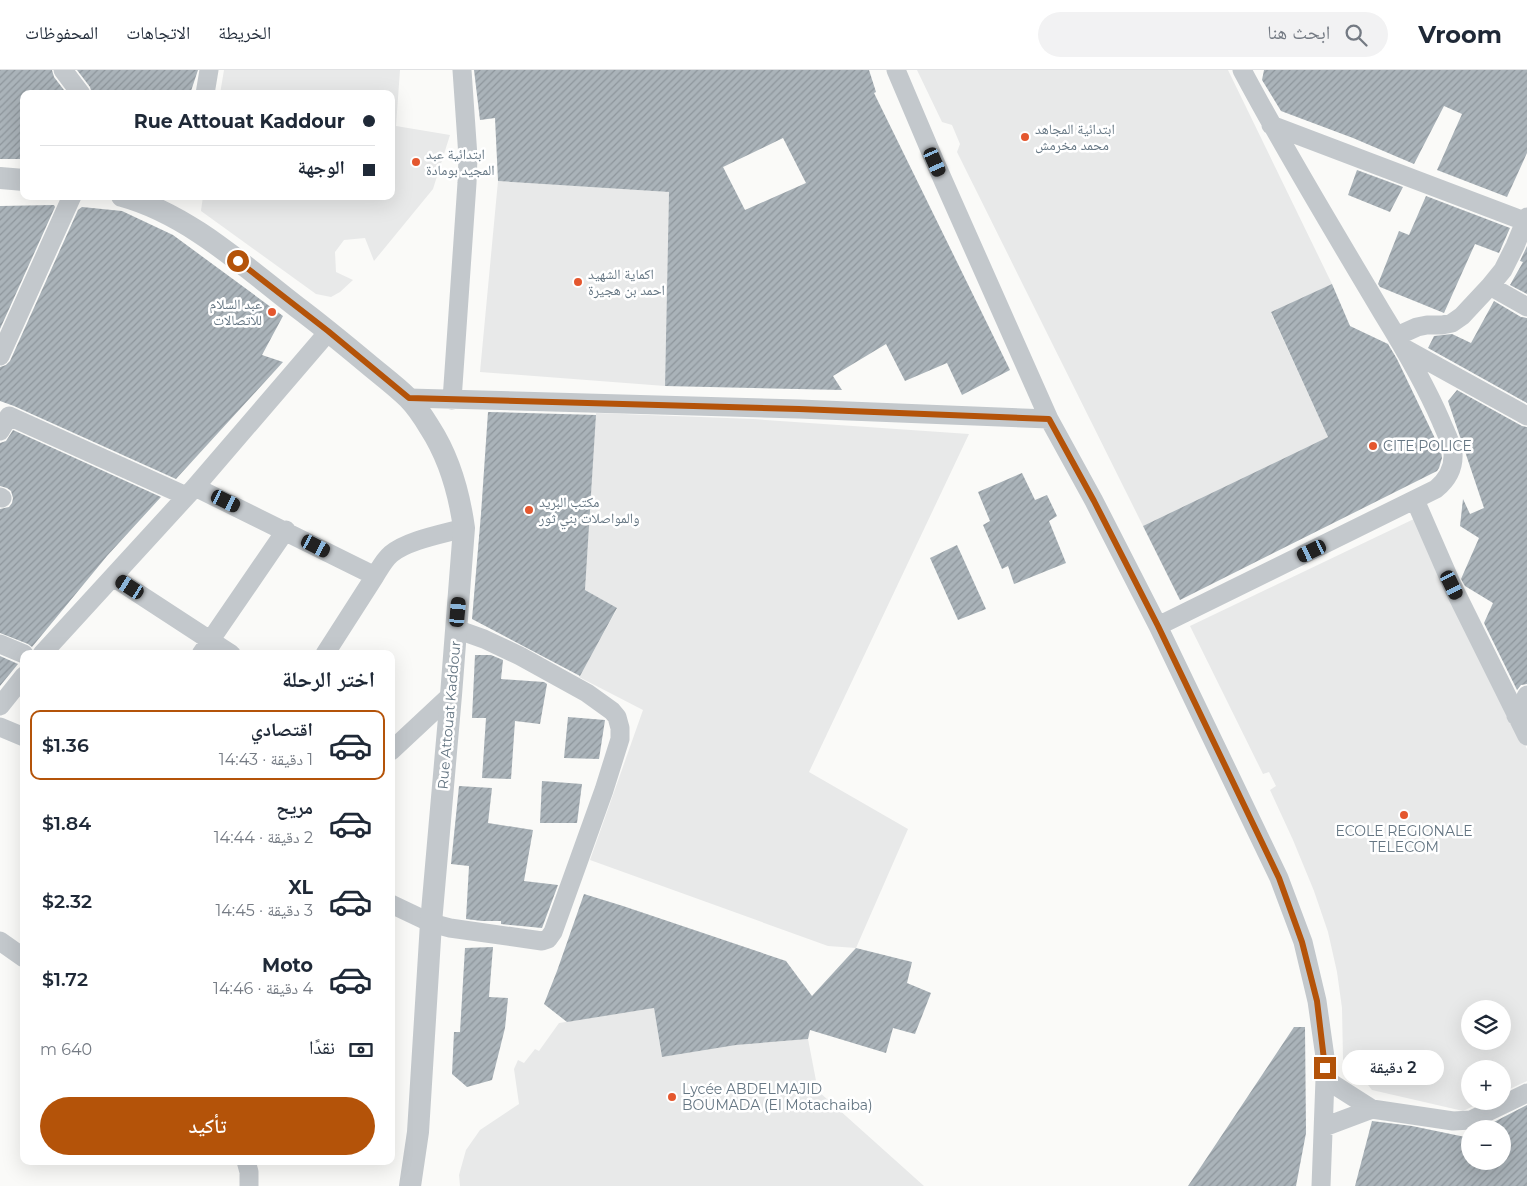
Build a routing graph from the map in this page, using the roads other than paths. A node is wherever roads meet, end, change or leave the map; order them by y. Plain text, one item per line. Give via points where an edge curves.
1 (64, 70) edge
2 (209, 70) edge
3 (462, 70) edge
4 (896, 70) edge
5 (1242, 70) edge
6 (78, 90) edge
7 (206, 90) edge
8 (1271, 124) junction
9 (0, 178) edge
10 (20, 180) edge
11 (70, 200) edge
12 (136, 200) edge
13 (159, 202) edge
14 (1526, 220) edge
15 (1490, 286) junction
16 (1527, 307) edge
17 (328, 331) junction
18 (1400, 342) junction
19 (0, 356) edge
20 (409, 398) junction
21 (452, 400) junction
22 (1527, 416) edge
23 (3, 419) edge
24 (1049, 419) junction
25 (191, 491) junction
26 (1415, 500) junction
27 (464, 528) junction
28 (286, 530) junction
29 (375, 576) junction
30 (114, 577) junction
31 (1158, 626) junction
32 (456, 629) junction
33 (0, 644) edge
34 (205, 647) edge
35 (46, 650) edge
36 (328, 650) edge
37 (20, 652) edge
38 (20, 681) edge
39 (452, 695) junction
40 (1527, 695) edge
41 (0, 706) edge
42 (1516, 716) junction
43 (0, 727) edge
44 (20, 735) edge
45 (1527, 736) edge
46 (395, 744) edge
47 (395, 906) edge
48 (431, 923) junction
49 (0, 941) edge
50 (20, 955) edge
51 (1325, 1079) junction
52 (1527, 1093) edge
53 (1372, 1109) junction
54 (1324, 1126) junction
55 (418, 1132) junction
56 (247, 1165) edge
57 (249, 1186) edge
58 (410, 1186) edge
59 (425, 1186) edge
60 (1321, 1186) edge

1 - 6 street
2 - 7 street
3 - 21 street via 468,183
4 - 24 street
5 - 8 street
8 - 14 street
8 - 18 street
9 - 10 street
11 - 19 street
12 - 13 street, Rue Attouat Kaddour
13 - 17 street, Rue Attouat Kaddour
14 - 15 street via 1503,270
15 - 16 street
15 - 18 street via 1452,323 1422,326
17 - 20 street, Rue Attouat Kaddour
17 - 25 street
18 - 22 street
18 - 26 street via 1433,401 1453,452 1450,472 1444,482
20 - 21 street
20 - 27 street, Rue Attouat Kaddour via 444,452 460,502
21 - 24 street
23 - 25 street
24 - 31 street
25 - 28 street
25 - 30 street
26 - 31 street
26 - 42 street
27 - 29 street via 400,548 384,562
27 - 32 street, Rue Attouat Kaddour
28 - 29 street
28 - 34 street
29 - 36 street
30 - 34 street
30 - 35 street
31 - 51 street via 1279,878 1302,942 1317,1001
32 - 39 street, Rue Attouat Kaddour
32 - 48 street via 520,656 587,693 617,717 620,739 548,939 500,936
33 - 37 street
38 - 41 street
39 - 46 street
39 - 48 street, Rue Attouat Kaddour
40 - 42 street
42 - 45 street
43 - 44 street
47 - 48 street
48 - 55 street, Rue Attouat Kaddour
49 - 50 street
51 - 53 street
51 - 54 street
52 - 53 street via 1471,1120 1453,1121
53 - 54 street
54 - 60 street
55 - 58 street, Rue Attouat Kaddour
55 - 59 street
56 - 57 street

